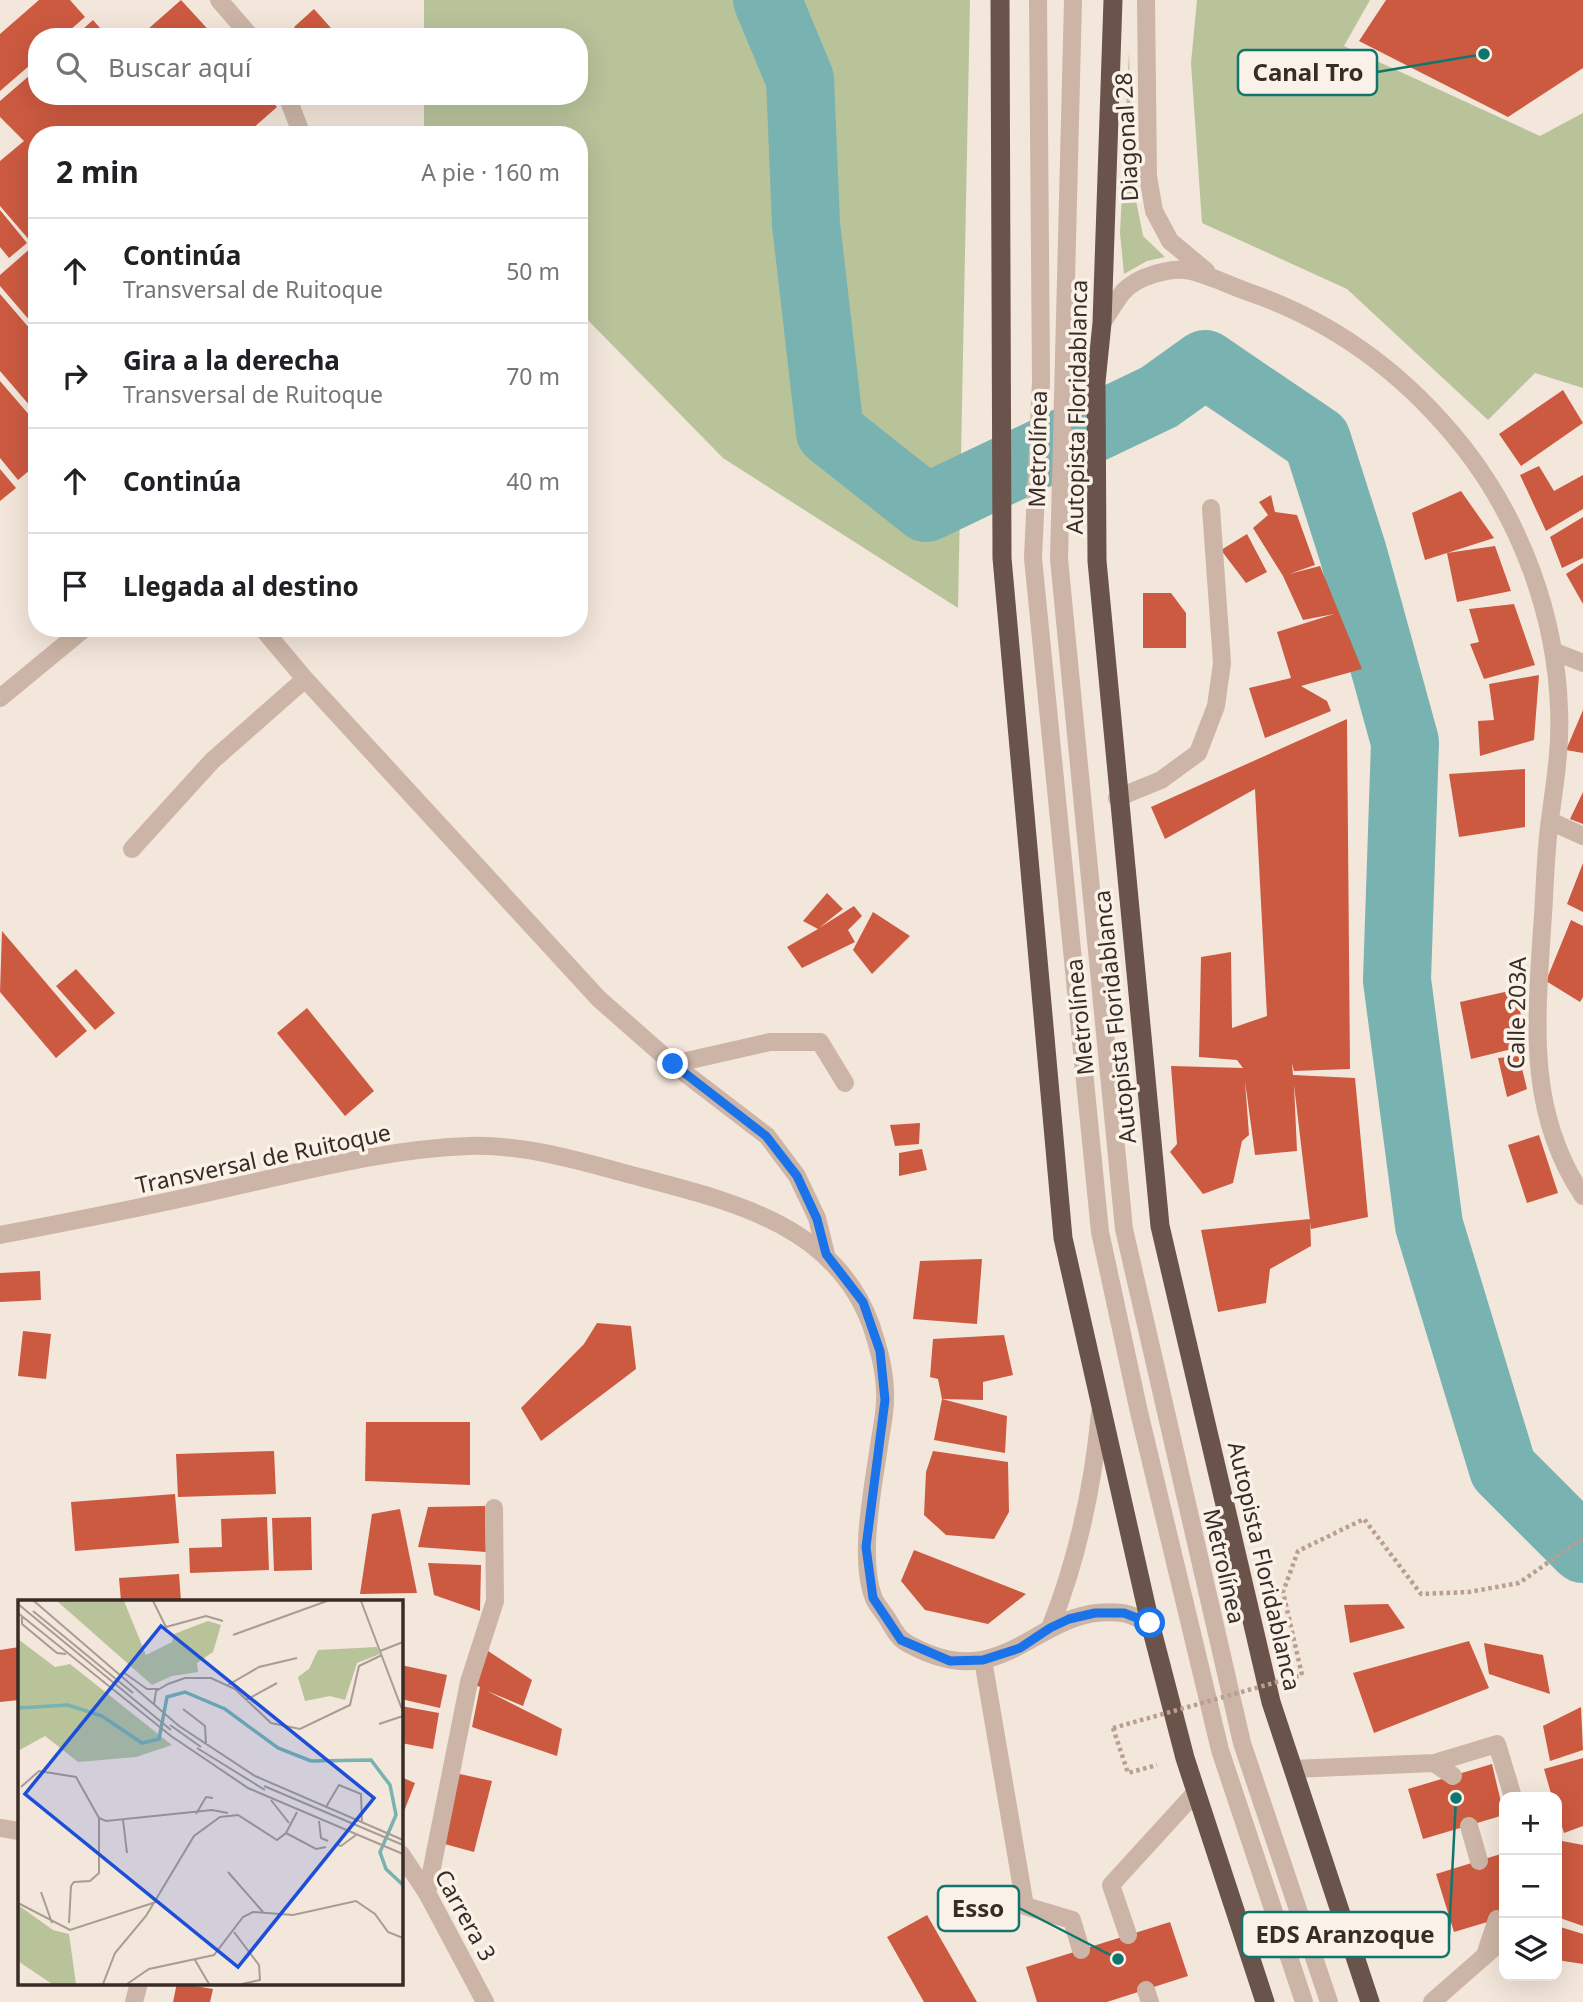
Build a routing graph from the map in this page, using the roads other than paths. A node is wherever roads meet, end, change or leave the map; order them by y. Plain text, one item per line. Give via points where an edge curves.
1 (219, 0) edge
2 (1000, 0) edge
3 (1038, 0) edge
4 (1073, 0) edge
5 (1113, 0) edge
6 (1146, 0) edge
7 (243, 28) edge
8 (290, 105) edge
9 (299, 126) edge
10 (1223, 283) junction
11 (1102, 323) junction
12 (1211, 508) dead end
13 (74, 637) edge
14 (269, 637) edge
15 (1553, 651) junction
16 (1583, 663) edge
17 (304, 679) junction
18 (0, 698) edge
19 (1117, 798) junction
20 (1550, 821) junction
21 (1583, 836) edge
22 (132, 849) dead end
23 (673, 1064) junction
24 (845, 1083) dead end
25 (1583, 1196) edge
26 (0, 1235) edge
27 (826, 1254) junction
28 (1101, 1409) junction
29 (494, 1508) dead end
30 (1150, 1623) junction
31 (1050, 1628) junction
32 (983, 1660) junction
33 (1434, 1763) junction
34 (1293, 1769) junction
35 (1453, 1776) dead end
36 (1511, 1792) edge
37 (1195, 1793) junction
38 (1469, 1826) dead end
39 (402, 1856) edge
40 (1479, 1861) dead end
41 (427, 1893) junction
42 (1497, 1919) dead end
43 (1128, 1935) dead end
44 (1499, 1943) edge
45 (1081, 1950) dead end
46 (1486, 1952) junction
47 (139, 1984) edge
48 (134, 2002) edge
49 (485, 2002) edge
50 (1265, 2002) edge
51 (1304, 2002) edge
52 (1329, 2002) edge
53 (1370, 2002) edge
54 (1432, 2002) edge

1 - 7 street
2 - 28 highway via 1002,558 1063,1238
3 - 51 street, Metrolínea via 1041,381 1033,558 1100,1232 1220,1750
4 - 52 street, Metrolínea via 1059,559 1124,1229 1242,1743
5 - 11 highway, Autopista Floridablanca
6 - 10 street, Diagonal 28 via 1149,176 1154,211 1170,241
8 - 9 street
10 - 11 street, Diagonal 28 via 1188,270 1150,275 1125,290
10 - 15 street, Diagonal 28 via 1284,305 1342,336 1395,374 1441,419 1481,471 1514,527 1538,588
11 - 19 highway, Autopista Floridablanca via 1096,382 1097,561
12 - 19 street via 1222,663 1216,706 1198,753 1161,780
13 - 18 street
14 - 17 street
15 - 16 street
15 - 20 street, Diagonal 28 via 1558,765
17 - 22 street via 212,761
17 - 23 street via 599,999
19 - 34 highway, Autopista Floridablanca via 1160,1226 1271,1702
20 - 21 street
20 - 25 street, Calle 203A via 1537,1068 1549,1124
23 - 24 street via 770,1042 820,1042
23 - 27 street via 766,1136 797,1176 817,1219
26 - 27 street, Transversal de Ruitoque via 359,1158 470,1146 543,1151 712,1196 765,1215 800,1233
27 - 32 street, Transversal de Ruitoque via 863,1302 880,1351 885,1400 866,1547 873,1598 901,1640 950,1661
28 - 30 highway
28 - 31 street via 1083,1528
29 - 41 street via 495,1601 469,1682
30 - 31 street, Transversal de Ruitoque via 1124,1613 1095,1613
30 - 37 highway
31 - 32 street, Transversal de Ruitoque via 1020,1648
32 - 45 street via 1025,1906 1072,1920
33 - 34 street
33 - 35 street
33 - 36 street via 1497,1744
34 - 53 highway, Autopista Floridablanca
37 - 43 street via 1111,1885
37 - 50 highway
38 - 40 street
39 - 41 street, Carrera 3
41 - 49 street, Carrera 3
42 - 46 street
44 - 46 street
46 - 54 street
47 - 48 street

